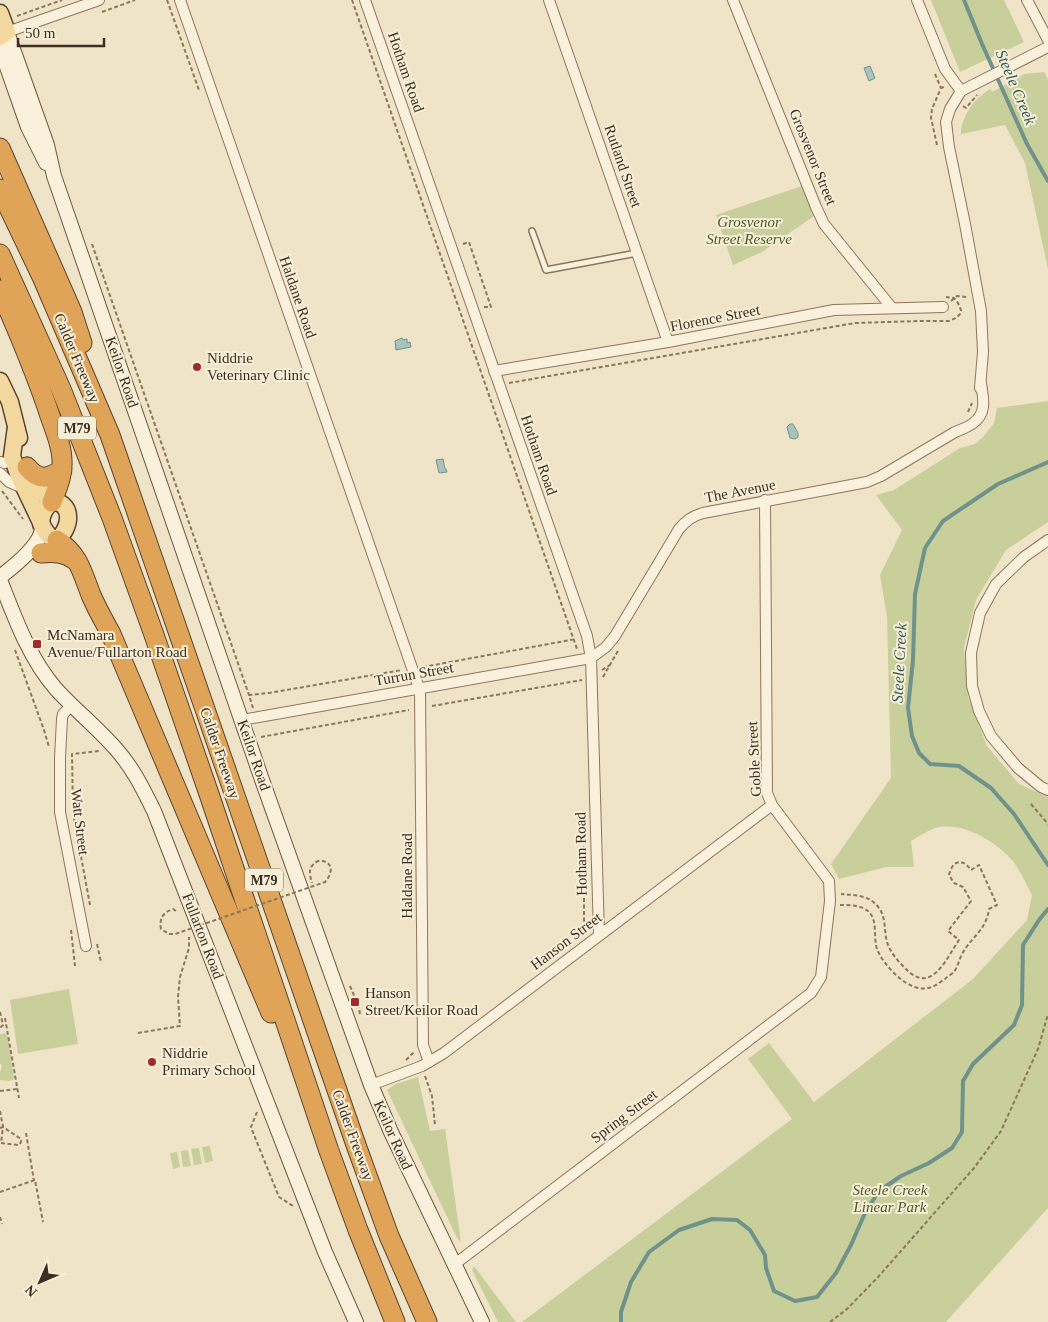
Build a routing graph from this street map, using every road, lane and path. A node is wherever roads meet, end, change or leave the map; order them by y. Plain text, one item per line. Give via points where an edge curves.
1 (99, 0) edge
2 (135, 0) edge
3 (180, 0) edge
4 (352, 0) edge
5 (365, 0) edge
6 (548, 0) edge
7 (733, 0) edge
8 (917, 0) edge
9 (1028, 0) edge
10 (100, 12) dead end
11 (0, 14) edge
12 (2, 33) edge
13 (1048, 40) edge
14 (0, 47) edge
15 (1048, 47) edge
16 (961, 91) junction
17 (979, 92) dead end
18 (954, 101) junction
19 (0, 148) edge
20 (54, 176) junction
21 (0, 189) edge
22 (532, 231) dead end
23 (89, 236) dead end
24 (637, 253) junction
25 (0, 254) edge
26 (0, 290) edge
27 (954, 298) junction
28 (942, 302) junction
29 (892, 308) junction
30 (982, 312) junction
31 (668, 342) junction
32 (494, 371) junction
33 (0, 381) edge
34 (509, 383) dead end
35 (972, 402) dead end
36 (965, 416) dead end
37 (110, 435) junction
38 (13, 462) edge
39 (62, 470) junction
40 (0, 472) edge
41 (0, 488) edge
42 (25, 489) junction
43 (765, 500) junction
44 (52, 502) junction
45 (37, 525) junction
46 (57, 540) junction
47 (1048, 540) edge
48 (41, 553) junction
49 (78, 562) junction
50 (18, 564) junction
51 (0, 579) edge
52 (587, 637) junction
53 (574, 639) junction
54 (13, 644) dead end
55 (591, 658) junction
56 (580, 660) junction
57 (413, 672) junction
58 (584, 680) dead end
59 (420, 688) junction
60 (249, 695) junction
61 (72, 705) junction
62 (412, 710) dead end
63 (246, 720) junction
64 (255, 738) dead end
65 (105, 750) dead end
66 (50, 751) dead end
67 (1048, 790) edge
68 (1031, 804) dead end
69 (772, 805) junction
70 (1048, 824) edge
71 (312, 883) dead end
72 (836, 894) dead end
73 (836, 905) dead end
74 (91, 908) dead end
75 (176, 911) dead end
76 (190, 924) dead end
77 (187, 925) dead end
78 (70, 926) dead end
79 (192, 929) dead end
80 (599, 935) junction
81 (97, 944) dead end
82 (86, 946) dead end
83 (101, 962) dead end
84 (75, 966) dead end
85 (811, 993) joint
86 (0, 1012) edge
87 (1048, 1014) edge
88 (6, 1018) dead end
89 (0, 1028) edge
90 (138, 1033) dead end
91 (413, 1049) dead end
92 (17, 1053) dead end
93 (12, 1054) junction
94 (405, 1060) dead end
95 (426, 1064) junction
96 (371, 1085) junction
97 (17, 1089) junction
98 (0, 1091) edge
99 (19, 1098) dead end
100 (258, 1110) dead end
101 (0, 1111) edge
102 (435, 1125) dead end
103 (2, 1127) edge
104 (26, 1133) dead end
105 (1, 1144) edge
106 (329, 1151) junction
107 (34, 1181) junction
108 (0, 1192) edge
109 (297, 1209) dead end
110 (0, 1217) edge
111 (43, 1222) dead end
112 (2, 1224) dead end
113 (455, 1264) junction
114 (394, 1320) edge
115 (356, 1322) edge
116 (427, 1322) edge
117 (482, 1322) edge
118 (830, 1322) edge

1 - 12 street
2 - 10 path
3 - 57 street, Haldane Road
4 - 53 path
5 - 32 street, Hotham Road
6 - 24 street, Rutland Street
7 - 29 street, Grosvenor Street via 824,224
8 - 16 street via 946,69
9 - 13 street
11 - 12 main road, Keilor Road
12 - 20 main road, Keilor Road via 47,145
14 - 20 main road, Keilor Road via 30,134
15 - 16 street, The Avenue
16 - 18 street, The Avenue
17 - 18 path via 966,108
18 - 30 street, The Avenue via 946,122 949,146
19 - 37 highway via 72,312
20 - 63 main road, Keilor Road
21 - 37 highway, Calder Freeway / M79 via 43,279
22 - 24 lane via 546,270
23 - 60 path
24 - 31 street, Rutland Street
25 - 106 highway, Calder Freeway / M79 via 61,389 112,518
26 - 39 highway via 44,397 61,452
27 - 28 path
27 - 28 path
27 - 30 path via 966,296 974,311
27 - 34 path via 961,310 956,318 949,321 855,323
28 - 29 street, Florence Street
29 - 31 street, Florence Street via 834,310
30 - 43 street, The Avenue via 983,406 977,420 867,482
31 - 32 street, Florence Street
32 - 52 street, Hotham Road
33 - 38 main road via 10,402 16,427
35 - 36 path
37 - 116 highway, Calder Freeway / M79 via 356,1145 389,1236
38 - 39 highway via 42,478
38 - 42 main road
38 - 44 main road
39 - 44 highway
40 - 42 street via 9,482
41 - 45 path
42 - 45 main road
43 - 55 street, The Avenue via 695,515 686,521 615,636
43 - 69 street, Goble Street via 767,780
44 - 45 main road
44 - 46 main road via 58,502 66,510 68,518 65,531
45 - 46 main road
45 - 50 main road via 41,535
46 - 48 main road
46 - 49 highway
47 - 67 street via 1024,556 996,584 980,612 971,653 972,686 979,712 991,736 1018,768
48 - 49 highway via 68,555
48 - 50 main road
49 - 106 highway via 119,650
50 - 51 main road
51 - 61 main road, Fullarton Road via 32,653 56,689
52 - 53 path
52 - 55 street, Hotham Road
53 - 56 path
53 - 57 path via 424,666
54 - 66 path
55 - 56 street, Turrun Street
55 - 80 street, Hotham Road
56 - 58 path
56 - 59 street, Turrun Street
57 - 59 street, Haldane Road
57 - 60 path via 403,670
59 - 63 street, Turrun Street
59 - 95 street, Haldane Road via 422,1045
60 - 63 path via 254,706
61 - 82 street, Watt Street via 62,719 60,812
61 - 115 main road, Fullarton Road via 118,750 137,777 154,811 325,1252
62 - 64 path
63 - 96 main road, Keilor Road via 261,777
65 - 74 path via 72,754 73,813
68 - 70 path
69 - 80 street, Hanson Street
69 - 85 street, Goble Street via 829,881 830,901 821,977
71 - 75 path, bridge via 311,866 318,861 330,865 330,876 326,882 169,934 161,929 160,920 165,912
72 - 73 path via 858,895 874,903 882,914 887,940 895,958 909,973 923,978 942,968 959,940 948,931 971,901 963,887 954,883 949,875 955,863 965,863 971,870 979,865 998,905 989,909 985,924 953,972 927,989 902,981 883,960 875,939 871,913 858,906
76 - 79 path
77 - 90 path via 189,948 178,997 180,1026
78 - 84 path
80 - 95 street, Hanson Street
81 - 83 path
85 - 113 street, Spring Street
86 - 89 path via 3,1025
87 - 118 path via 1038,1050 1001,1131 974,1168 878,1276
88 - 93 path
91 - 94 path
92 - 93 path
93 - 97 path
95 - 96 street, Hanson Street
95 - 102 path
96 - 113 main road, Keilor Road
97 - 98 path
97 - 99 path
100 - 109 path via 251,1127 263,1160 279,1197
101 - 103 path
103 - 105 path
103 - 105 path via 21,1142 19,1145
104 - 107 path
106 - 114 highway, Calder Freeway / M79
107 - 108 path
107 - 111 path
110 - 112 path
113 - 117 main road, Keilor Road

